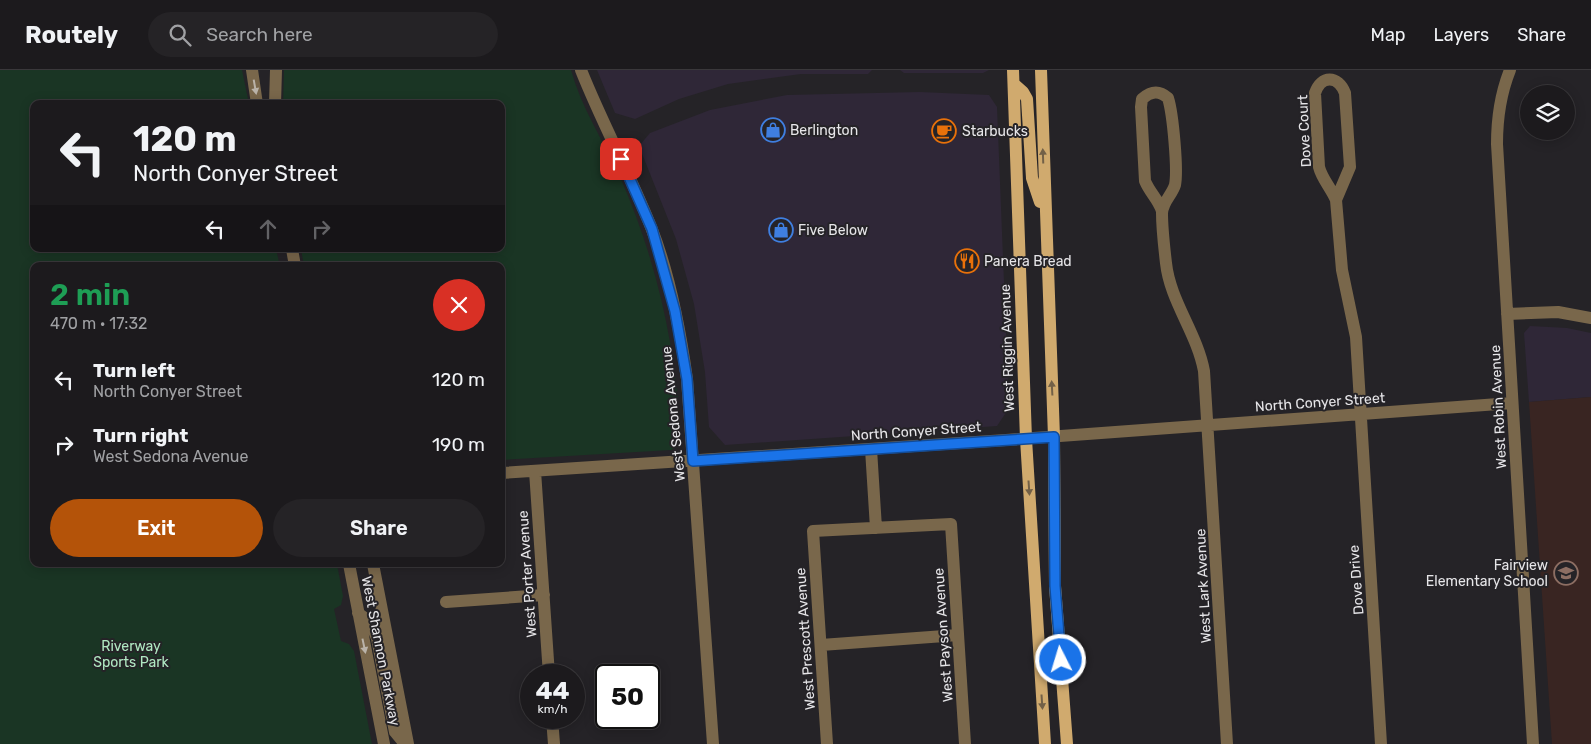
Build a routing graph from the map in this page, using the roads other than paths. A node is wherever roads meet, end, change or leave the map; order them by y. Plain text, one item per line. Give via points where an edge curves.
1 (252, 70) edge
2 (276, 70) edge
3 (581, 70) edge
4 (1013, 70) edge
5 (1041, 70) edge
6 (1510, 70) edge
7 (1014, 84) junction
8 (257, 100) edge
9 (275, 100) edge
10 (1336, 200) junction
11 (1162, 211) junction
12 (1045, 215) junction
13 (1507, 314) junction
14 (1591, 318) edge
15 (1512, 403) junction
16 (1360, 414) junction
17 (1208, 426) junction
18 (1054, 437) junction
19 (1026, 439) junction
20 (871, 449) junction
21 (693, 461) junction
22 (535, 471) junction
23 (505, 473) edge
24 (876, 528) junction
25 (350, 567) edge
26 (374, 567) edge
27 (544, 594) junction
28 (446, 602) dead end
29 (358, 613) junction
30 (958, 635) junction
31 (821, 644) junction
32 (548, 664) edge
33 (553, 729) edge
34 (384, 744) edge
35 (407, 744) edge
36 (554, 744) edge
37 (713, 744) edge
38 (827, 744) edge
39 (965, 744) edge
40 (1045, 744) edge
41 (1067, 744) edge
42 (1227, 744) edge
43 (1381, 744) edge
44 (1533, 744) edge

1 -> 8 street
2 - 9 street
3 - 21 street, West Sedona Avenue via 652,229 675,311 687,379
4 - 7 main road, West Riggin Avenue
12 -> 5 main road
6 - 13 street, West Robin Avenue via 1498,112 1496,144
7 - 12 main road via 1027,99 1032,178
7 - 19 main road, West Riggin Avenue
10 - 10 street, Dove Court via 1350,167 1345,93 1342,83 1325,79 1318,84 1315,93 1319,167
10 - 16 street, Dove Court via 1342,270 1356,337
11 - 11 street via 1176,181 1168,98 1154,92 1142,99 1141,107 1145,172 1148,189
11 - 17 street, West Lark Avenue via 1166,265 1201,358
18 -> 12 main road
13 - 14 street via 1558,312
13 - 15 street, West Robin Avenue
15 - 16 street, North Conyer Street
15 - 44 street, West Robin Avenue
16 - 17 street, North Conyer Street
16 - 43 street, Dove Drive
17 - 18 street, North Conyer Street
17 - 42 street, West Lark Avenue
18 - 19 street, North Conyer Street
18 - 41 main road via 1055,586
19 - 20 street, North Conyer Street
19 -> 40 main road, West Riggin Avenue
20 - 21 street, North Conyer Street
20 - 24 street
21 - 22 street, North Conyer Street
21 - 37 street, West Sedona Avenue
22 - 23 street, North Conyer Street
22 - 27 street, West Porter Avenue
24 - 30 street, West Payson Avenue via 952,524
24 - 31 street, West Prescott Avenue via 814,531
25 - 29 street, West Shannon Parkway
26 - 35 street, West Shannon Parkway
27 - 28 street
27 - 32 street, West Porter Avenue
29 -> 34 street, West Shannon Parkway
29 - 35 street via 370,622 377,638 396,732
30 - 31 street
30 - 39 street, West Payson Avenue
31 - 38 street, West Prescott Avenue
33 - 36 street

